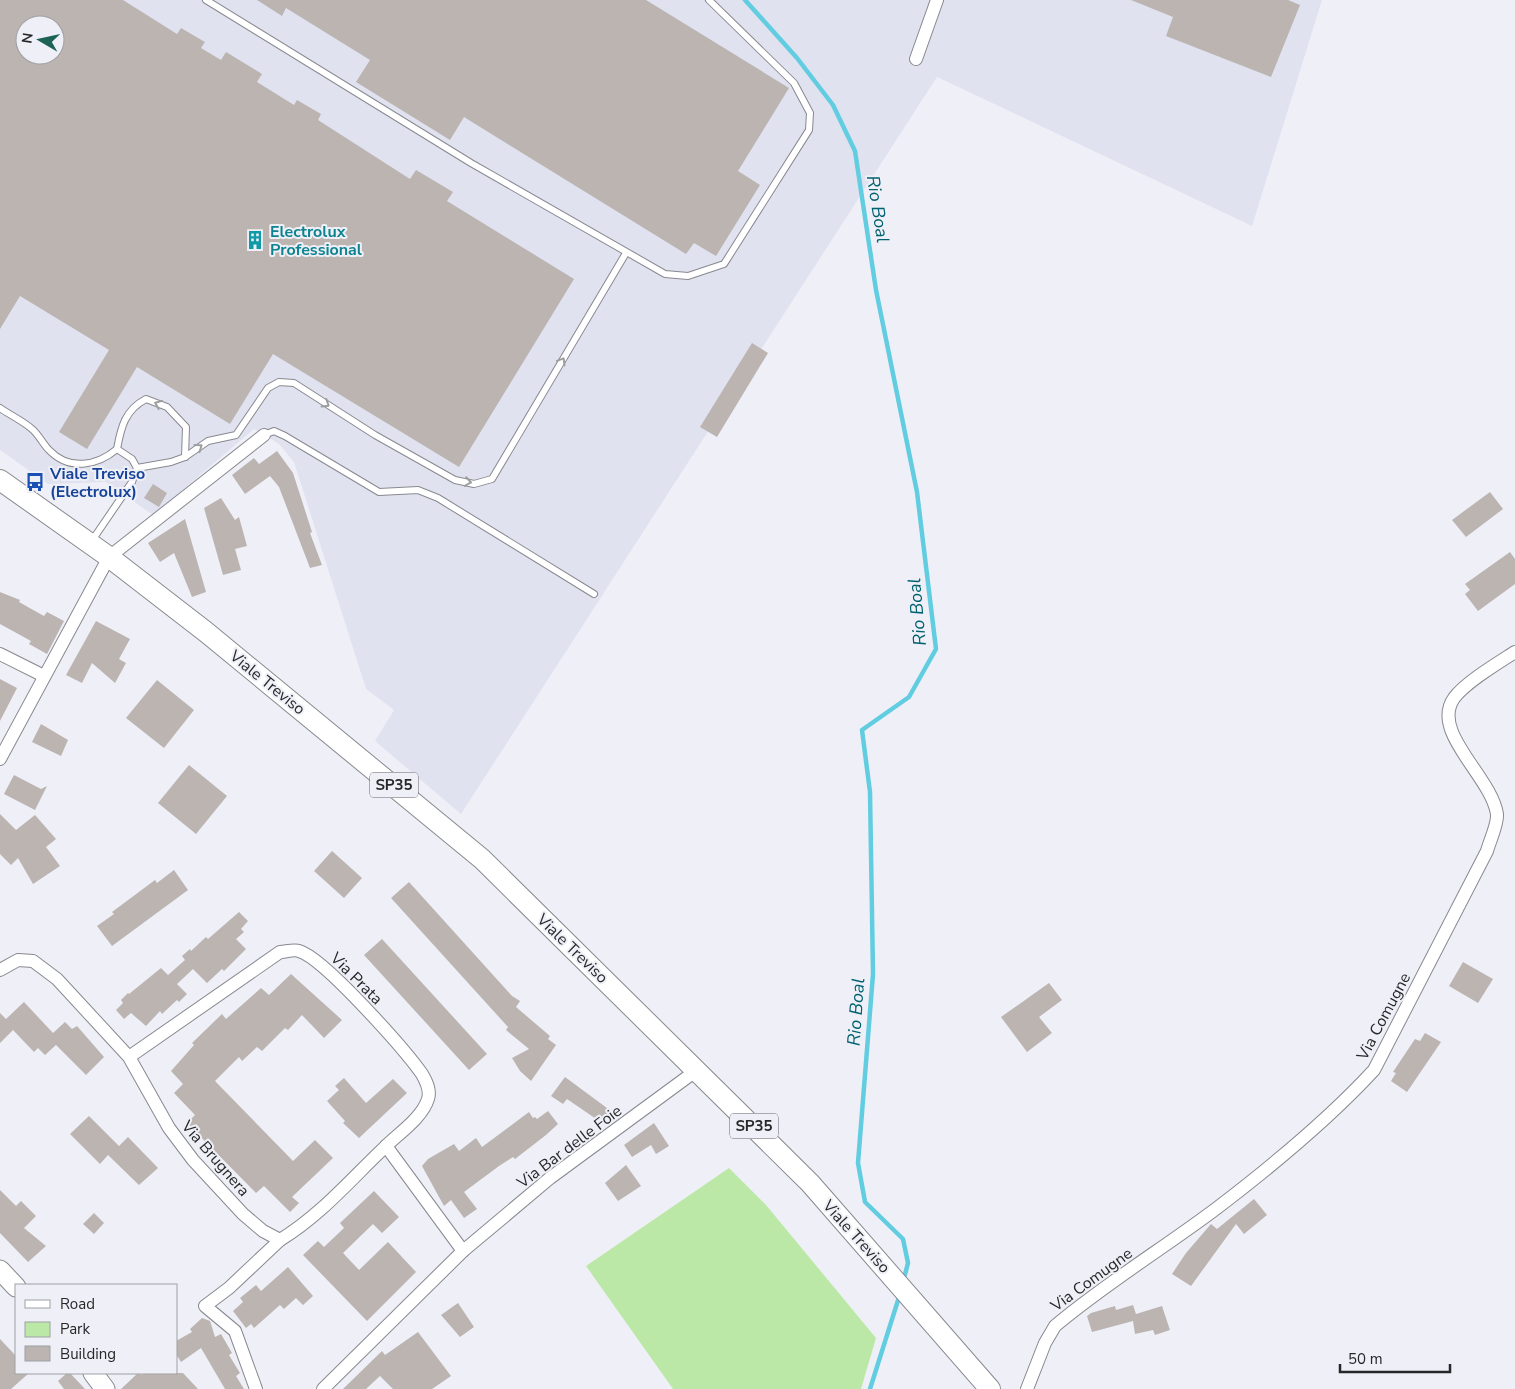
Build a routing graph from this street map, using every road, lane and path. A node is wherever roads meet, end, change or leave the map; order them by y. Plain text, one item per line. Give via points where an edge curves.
1 (206, 0) edge
2 (709, 0) edge
3 (936, 0) edge
4 (916, 60) dead end
5 (626, 252) junction
6 (0, 408) edge
7 (264, 436) joint
8 (117, 449) junction
9 (185, 457) junction
10 (137, 468) junction
11 (0, 480) edge
12 (90, 543) junction
13 (109, 556) junction
14 (594, 594) dead end
15 (1515, 652) edge
16 (0, 654) edge
17 (44, 676) junction
18 (0, 759) edge
19 (0, 970) edge
20 (129, 1057) junction
21 (697, 1070) junction
22 (386, 1146) junction
23 (280, 1240) junction
24 (463, 1251) junction
25 (0, 1270) edge
26 (15, 1286) edge
27 (94, 1374) edge
28 (105, 1389) edge
29 (256, 1389) edge
30 (323, 1389) edge
31 (990, 1389) edge
32 (1027, 1389) edge

1 - 5 lane via 471,163
2 - 5 lane via 794,83 810,113 809,130 724,264 688,276 665,274
3 - 4 street
9 -> 5 lane via 208,441 236,435 268,388 279,382 294,383 455,480 474,484 492,479
6 - 8 lane via 33,430 48,450 61,460 84,464 105,459
7 - 13 street
7 - 14 lane via 274,431 285,436 379,492 418,490 438,498
9 -> 8 lane via 186,427 166,407 146,399 134,406 121,426
8 - 10 lane via 132,459
9 - 10 lane
10 - 12 lane via 132,482
11 - 12 main road, Viale Treviso / SP35
12 - 13 main road, Viale Treviso / SP35
13 - 17 street
13 - 21 main road, Viale Treviso / SP35 via 319,723 482,859
15 - 32 street, Via Comugne via 1454,698 1446,714 1451,734 1488,788 1497,815 1487,850 1374,1070 1306,1136 1225,1201 1055,1326 1044,1343
16 - 17 street
17 - 18 street
19 - 20 street, Via Brugnera via 18,960 33,961 57,979
20 - 22 street, Via Prata via 280,952 298,950 324,966 422,1074 428,1087 428,1099 416,1118
20 - 23 street, Via Brugnera via 169,1128 193,1160 243,1214
21 - 24 street, Via Bar delle Foie via 550,1178
21 - 31 main road, Viale Treviso / SP35 via 810,1183
22 - 23 street via 333,1199
22 - 24 street
23 - 29 street via 205,1306 235,1332
24 - 30 street, Via Bar delle Foie
25 - 26 street
27 - 28 street

